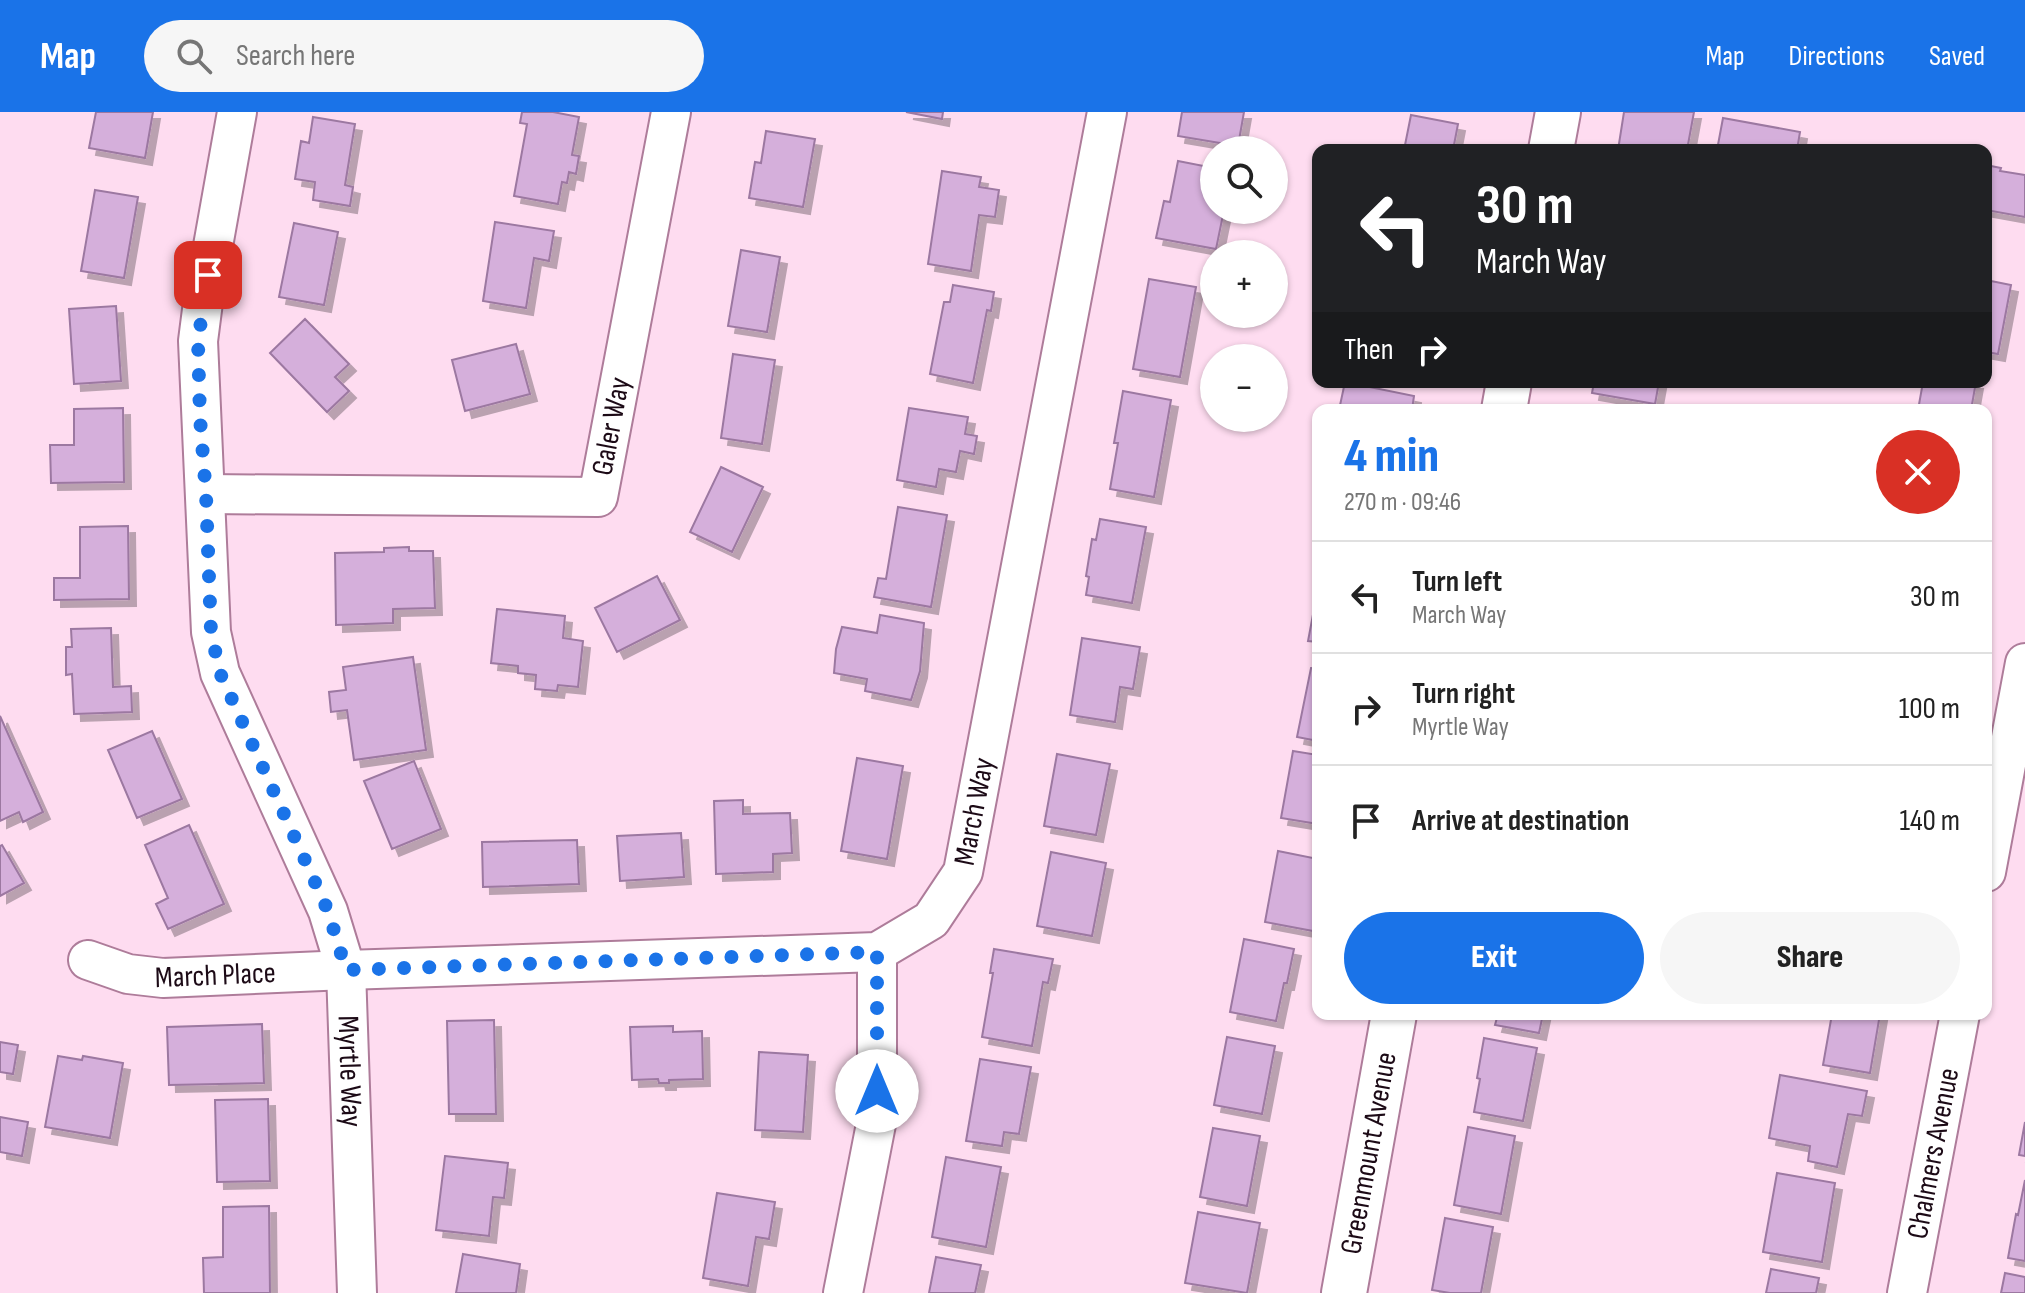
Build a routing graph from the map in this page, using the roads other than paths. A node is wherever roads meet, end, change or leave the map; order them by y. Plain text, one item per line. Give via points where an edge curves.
1 (237, 112) edge
2 (671, 112) edge
3 (1107, 112) edge
4 (1558, 112) edge
5 (1552, 144) edge
6 (206, 494) junction
7 (2025, 663) edge
8 (1992, 840) edge
9 (877, 952) junction
10 (88, 960) dead end
11 (346, 970) junction
12 (1393, 1020) edge
13 (1959, 1020) edge
14 (357, 1293) edge
15 (843, 1293) edge
16 (1344, 1293) edge
17 (1907, 1293) edge

1 - 6 street, Myrtle Way via 198,341
2 - 6 street, Galer Way via 598,497
3 - 9 street, March Way via 963,872 931,920
4 - 5 street
6 - 11 street, Myrtle Way via 211,632 220,673 328,911
7 - 8 street
9 - 11 street, March Way
9 - 15 street via 877,1119
10 - 11 street, March Place via 128,974 163,978
11 - 14 street, Myrtle Way
12 - 16 street, Greenmount Avenue
13 - 17 street, Chalmers Avenue

